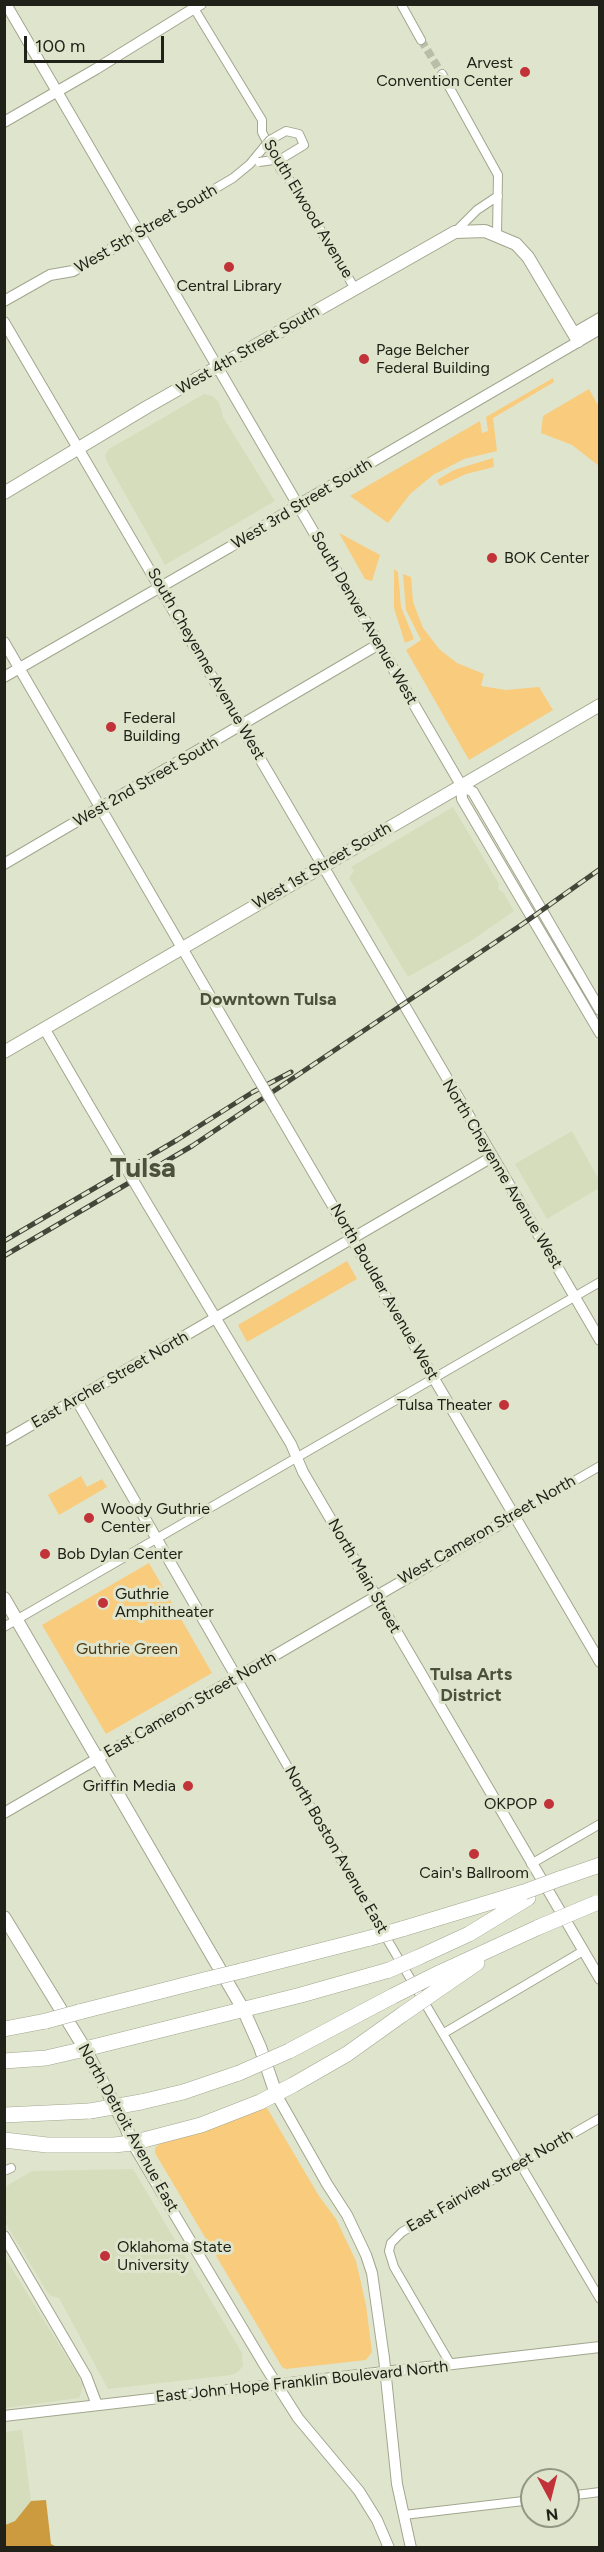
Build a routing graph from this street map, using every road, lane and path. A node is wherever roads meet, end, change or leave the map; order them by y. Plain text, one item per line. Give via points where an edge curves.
1 (6, 4) edge
2 (401, 4) edge
3 (196, 6) edge
4 (421, 39) tunnel mouth
5 (442, 74) tunnel mouth
6 (58, 92) junction
7 (4, 122) edge
8 (264, 147) junction
9 (272, 160) junction
10 (250, 164) junction
11 (498, 196) junction
12 (455, 232) junction
13 (140, 233) junction
14 (497, 235) junction
15 (355, 289) junction
16 (4, 301) edge
17 (600, 318) edge
18 (4, 322) edge
19 (600, 329) edge
20 (576, 337) junction
21 (218, 368) junction
22 (79, 448) junction
23 (4, 493) edge
24 (298, 505) junction
25 (162, 587) junction
26 (4, 642) edge
27 (379, 644) junction
28 (20, 669) junction
29 (4, 677) edge
30 (600, 705) edge
31 (242, 725) junction
32 (461, 784) junction
33 (102, 807) junction
34 (4, 864) edge
35 (322, 866) junction
36 (183, 947) junction
37 (405, 1007) joint
38 (600, 1010) edge
39 (44, 1028) junction
40 (600, 1033) edge
41 (4, 1052) edge
42 (492, 1157) junction
43 (353, 1238) junction
44 (600, 1282) edge
45 (575, 1297) junction
46 (215, 1318) junction
47 (600, 1340) edge
48 (434, 1378) junction
49 (75, 1400) junction
50 (4, 1441) edge
51 (297, 1459) junction
52 (600, 1466) edge
53 (514, 1516) junction
54 (156, 1539) junction
55 (375, 1595) junction
56 (4, 1598) edge
57 (17, 1619) junction
58 (4, 1627) edge
59 (600, 1662) edge
60 (237, 1678) junction
61 (98, 1758) junction
62 (4, 1814) edge
63 (600, 1824) edge
64 (531, 1864) junction
65 (600, 1865) edge
66 (526, 1895) junction
67 (598, 1902) edge
68 (4, 1917) edge
69 (583, 1951) junction
70 (442, 1979) junction
71 (600, 1979) edge
72 (243, 2009) junction
73 (4, 2029) edge
74 (444, 2033) junction
75 (85, 2049) junction
76 (4, 2061) edge
77 (276, 2094) junction
78 (4, 2115) edge
79 (600, 2118) edge
80 (4, 2140) edge
81 (132, 2143) junction
82 (520, 2164) junction
83 (4, 2236) edge
84 (600, 2299) edge
85 (600, 2347) edge
86 (451, 2366) junction
87 (386, 2372) junction
88 (277, 2384) junction
89 (97, 2405) junction
90 (4, 2416) edge
91 (600, 2492) edge
92 (580, 2494) edge
93 (520, 2501) edge
94 (404, 2515) junction
95 (389, 2547) edge
96 (411, 2547) edge

1 - 6 street
2 - 4 street
3 - 6 street
3 - 15 street, South Elwood Avenue via 262,120 262,132 281,170 296,188
5 - 11 street via 498,175
6 - 7 street
6 - 13 street, South Denver Avenue West
8 - 9 street, bridge
8 - 9 street, West 5th Street South, bridge via 282,132 291,130 298,134 304,145
8 - 10 street, West 5th Street South
9 - 10 street, West 5th Street South, bridge
10 - 13 street, West 5th Street South
11 - 12 street
11 - 14 street
12 - 14 main road, West 4th Street South via 485,231
12 - 15 main road, West 4th Street South
13 - 16 street, West 5th Street South via 73,271 50,275
13 - 21 street, South Denver Avenue West
14 - 20 main road via 516,244 528,257
15 - 21 main road, West 4th Street South
17 - 20 street
18 - 22 street, South Cheyenne Avenue West
19 - 20 street, West 3rd Street South
20 - 24 street, West 3rd Street South
21 - 22 main road, West 4th Street South
21 - 24 street, South Denver Avenue West
22 - 23 main road, West 4th Street South
22 - 25 street, South Cheyenne Avenue West
24 - 25 street, West 3rd Street South
24 - 27 street, South Denver Avenue West
25 - 28 street, West 3rd Street South
25 - 31 street, South Cheyenne Avenue West
26 - 28 street, North Boulder Avenue West
27 - 31 street, West 2nd Street South
27 - 32 street, South Denver Avenue West
28 - 29 street, West 3rd Street South
28 - 33 street, North Boulder Avenue West
30 - 32 main road, West 1st Street South
31 - 33 street, West 2nd Street South
31 - 35 street, South Cheyenne Avenue West
32 - 35 main road, West 1st Street South
32 - 38 street, South Denver Avenue West via 473,792
32 - 40 street, South Denver Avenue West via 462,799
33 - 34 street, West 2nd Street South
33 - 36 street, North Boulder Avenue West
35 - 36 main road, West 1st Street South
35 - 37 street, South Cheyenne Avenue West
36 - 39 main road, West 1st Street South
36 - 43 street, North Boulder Avenue West, bridge
37 - 42 street, North Cheyenne Avenue West
39 - 41 main road, West 1st Street South
39 - 46 street, North Main Street, bridge
42 - 43 street, East Archer Street North
42 - 45 street, North Cheyenne Avenue West
43 - 46 street, East Archer Street North
43 - 48 street, North Boulder Avenue West
44 - 45 street
45 - 47 street, North Cheyenne Avenue West
45 - 48 street
46 - 49 street, East Archer Street North
46 - 51 street, North Main Street
48 - 51 street
48 - 53 street, North Boulder Avenue West
49 - 50 street, East Archer Street North
49 - 54 street, North Boston Avenue East
51 - 54 street
51 - 55 street, North Main Street
52 - 53 street, West Cameron Street North
53 - 55 street, West Cameron Street North
53 - 59 street, North Boulder Avenue West
54 - 57 street
54 - 60 street, North Boston Avenue East
55 - 60 street, East Cameron Street North
55 - 64 street, North Main Street
56 - 57 main road
57 - 58 street
57 - 61 main road
60 - 61 street, East Cameron Street North
60 - 74 street, North Boston Avenue East
61 - 62 street, East Cameron Street North
61 - 72 main road
63 - 64 street
64 - 69 street, North Main Street
65 - 66 highway, bridge
66 - 72 highway, bridge via 468,1934 388,1970
66 - 73 highway, bridge
67 - 70 highway, bridge via 517,1936
68 - 75 main road, North Detroit Avenue East
69 - 71 street, North Main Street
69 - 74 street
70 - 77 highway, bridge via 403,2014 347,2054
70 - 78 highway, bridge via 393,1996 239,2073 183,2092 90,2111
72 - 75 highway
72 - 77 main road
74 - 82 street, North Boston Avenue East
75 - 76 highway via 46,2058
75 - 81 main road, North Detroit Avenue East
77 - 81 highway via 201,2124
77 - 87 street via 366,2255 376,2291
79 - 82 street, East Fairview Street North
80 - 81 highway via 46,2145
81 - 88 street, North Detroit Avenue East
82 - 84 street, North Boston Avenue East
82 - 86 street, East Fairview Street North via 393,2239 389,2251 394,2267
83 - 89 street via 86,2376
85 - 86 street, East John Hope Franklin Boulevard North
86 - 87 street, East John Hope Franklin Boulevard North
87 - 88 street, East John Hope Franklin Boulevard North
87 - 94 street
88 - 89 street, East John Hope Franklin Boulevard North
88 - 95 street, North Detroit Avenue East via 298,2418 359,2491
89 - 90 street, East John Hope Franklin Boulevard North
91 - 92 street
93 - 94 street
94 - 96 street

